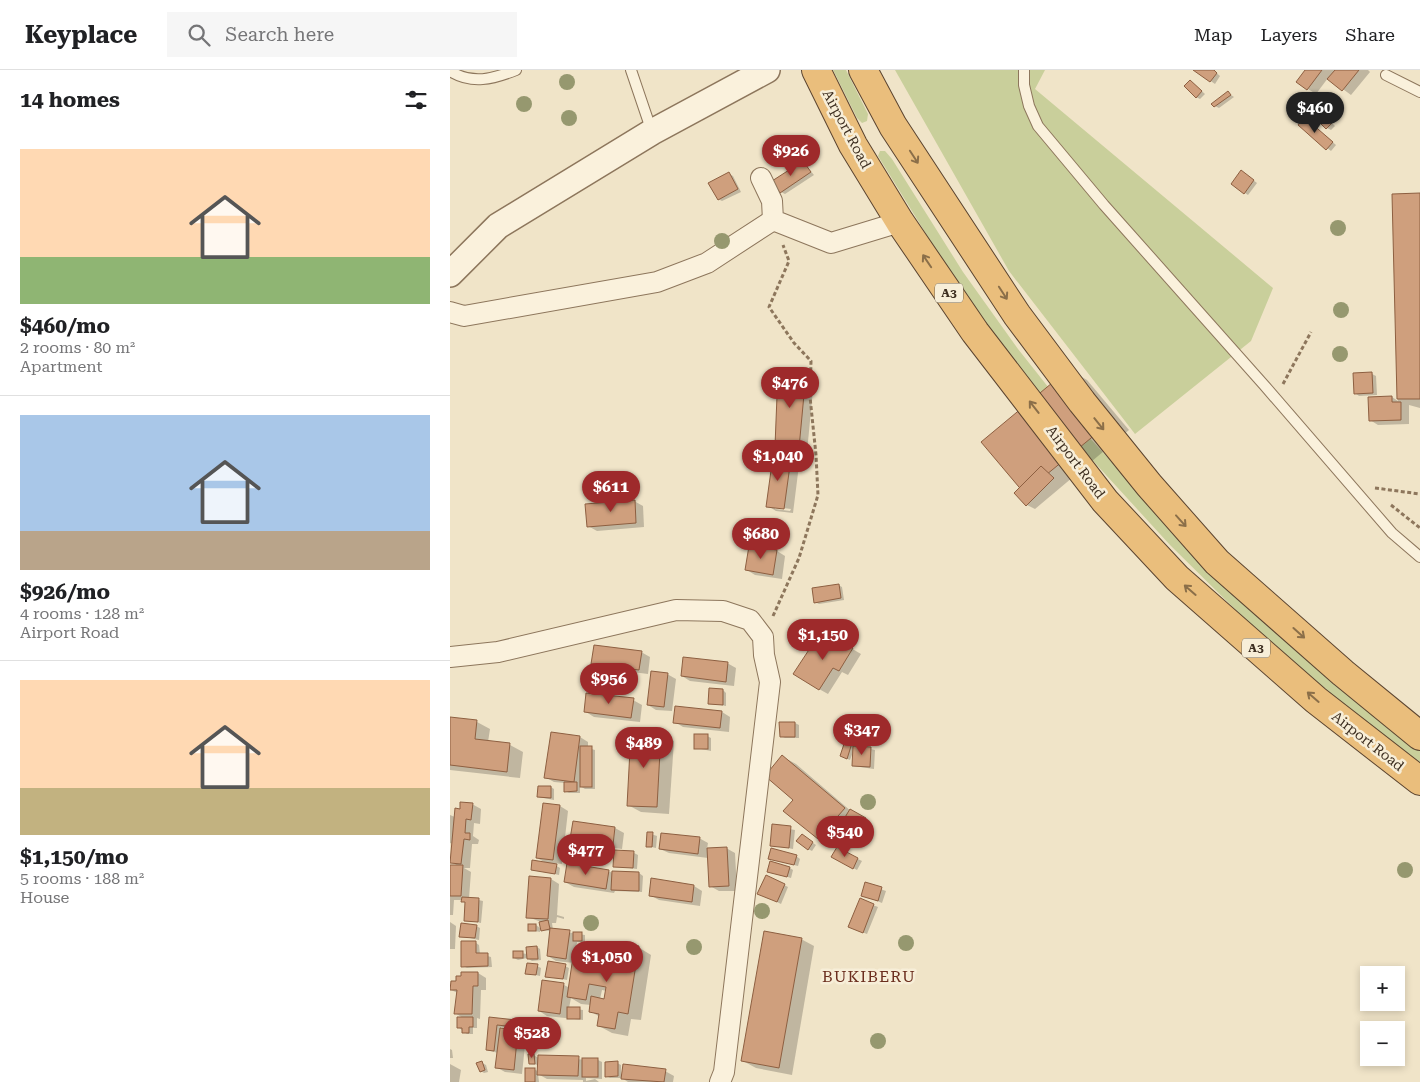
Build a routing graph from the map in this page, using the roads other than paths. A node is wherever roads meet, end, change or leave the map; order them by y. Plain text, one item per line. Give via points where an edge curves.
1 (450, 70) edge
2 (516, 70) edge
3 (631, 70) edge
4 (767, 70) edge
5 (816, 70) edge
6 (863, 70) edge
7 (1024, 70) edge
8 (1386, 75) dead end
9 (1420, 92) edge
10 (893, 126) junction
11 (652, 132) junction
12 (853, 145) junction
13 (761, 178) dead end
14 (773, 220) junction
15 (900, 222) junction
16 (450, 274) edge
17 (450, 312) edge
18 (1420, 557) edge
19 (450, 657) edge
20 (1420, 736) edge
21 (1420, 781) edge
22 (720, 1082) edge

1 - 2 lane via 471,80 494,78
3 - 11 lane
4 - 11 street
5 - 12 highway, Airport Road / A3
6 - 10 highway
7 - 18 lane via 1029,106 1038,126 1392,532
8 - 9 lane
10 - 12 highway
10 -> 20 highway via 1017,315 1149,485 1218,562
11 - 16 street via 498,226
12 - 15 highway, Airport Road / A3
13 - 14 street via 772,201
14 - 15 street via 831,243
14 - 17 street via 707,263 657,282 464,316
21 -> 15 highway, Airport Road / A3 via 1316,700 1184,584 1105,501 975,332
19 - 22 street via 498,652 676,610 723,611 750,620 763,636 770,682 724,1072

